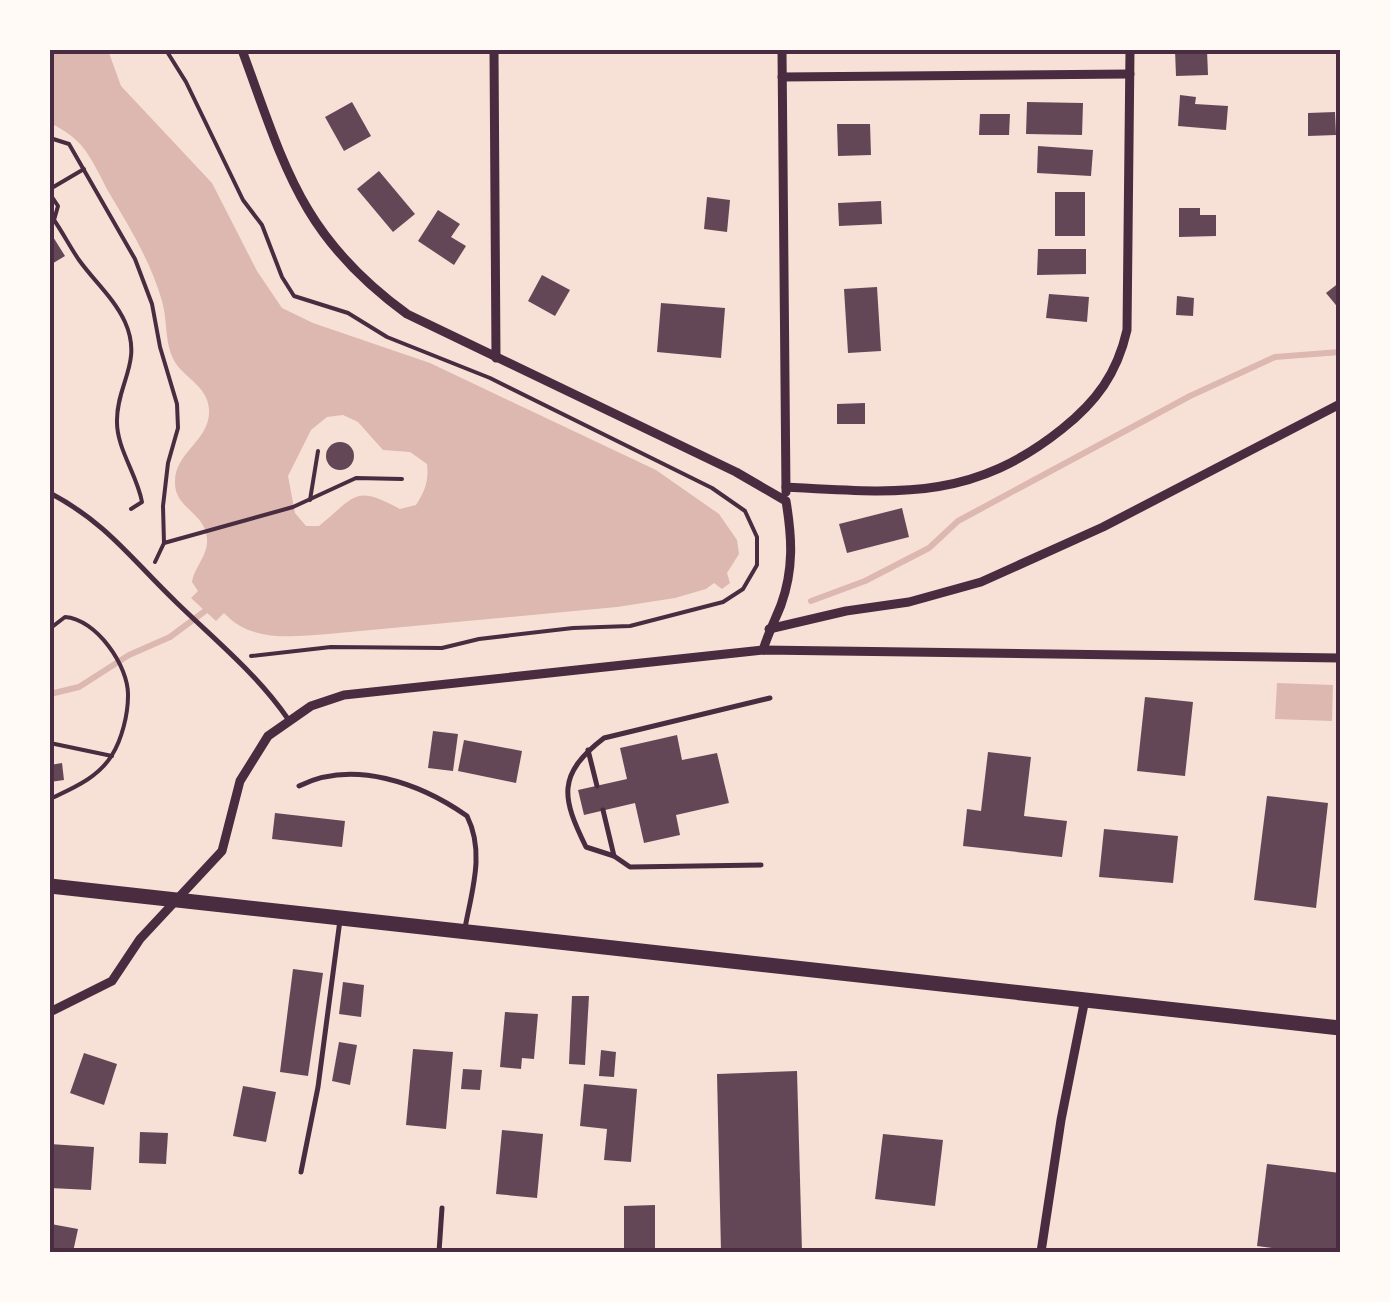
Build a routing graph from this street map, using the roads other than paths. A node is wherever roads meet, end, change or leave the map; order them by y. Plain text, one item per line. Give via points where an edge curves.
1 (242, 50) edge
2 (494, 50) edge
3 (782, 50) edge
4 (1130, 50) edge
5 (1130, 74) junction
6 (782, 77) junction
7 (496, 358) junction
8 (1340, 404) edge
9 (786, 487) junction
10 (50, 493) edge
11 (786, 500) junction
12 (769, 629) junction
13 (763, 650) junction
14 (1340, 658) edge
15 (770, 698) dead end
16 (288, 719) junction
17 (588, 750) junction
18 (299, 786) dead end
19 (598, 786) dead end
20 (603, 810) dead end
21 (614, 856) junction
22 (761, 864) dead end
23 (50, 886) edge
24 (177, 900) junction
25 (340, 917) junction
26 (465, 930) junction
27 (1086, 998) junction
28 (50, 1012) edge
29 (1340, 1028) edge
30 (302, 1172) dead end
31 (442, 1208) dead end
32 (439, 1252) edge
33 (1041, 1252) edge

1 - 7 street via 297,194 344,261 407,314
2 - 7 street
3 - 6 street
4 - 5 street
5 - 6 street
5 - 9 street via 1127,330 1095,400 1046,441 979,478 924,488
6 - 9 street
7 - 11 street
8 - 12 street via 981,582
9 - 11 street
10 - 16 lane via 110,532 265,686
11 - 12 street via 791,563
12 - 13 street
13 - 14 street
13 - 16 street via 378,689 311,706
15 - 17 lane via 604,738
16 - 24 street via 268,736 240,780 222,852
17 - 19 lane
17 - 21 lane via 569,776 568,811 586,847
18 - 26 lane via 328,774 362,774 396,782 467,816 478,858
20 - 21 lane
21 - 22 lane via 630,867
23 - 24 main road
24 - 25 main road
24 - 28 street via 112,980
25 - 26 main road
25 - 30 lane
26 - 27 main road
27 - 29 main road
27 - 33 street
31 - 32 lane

